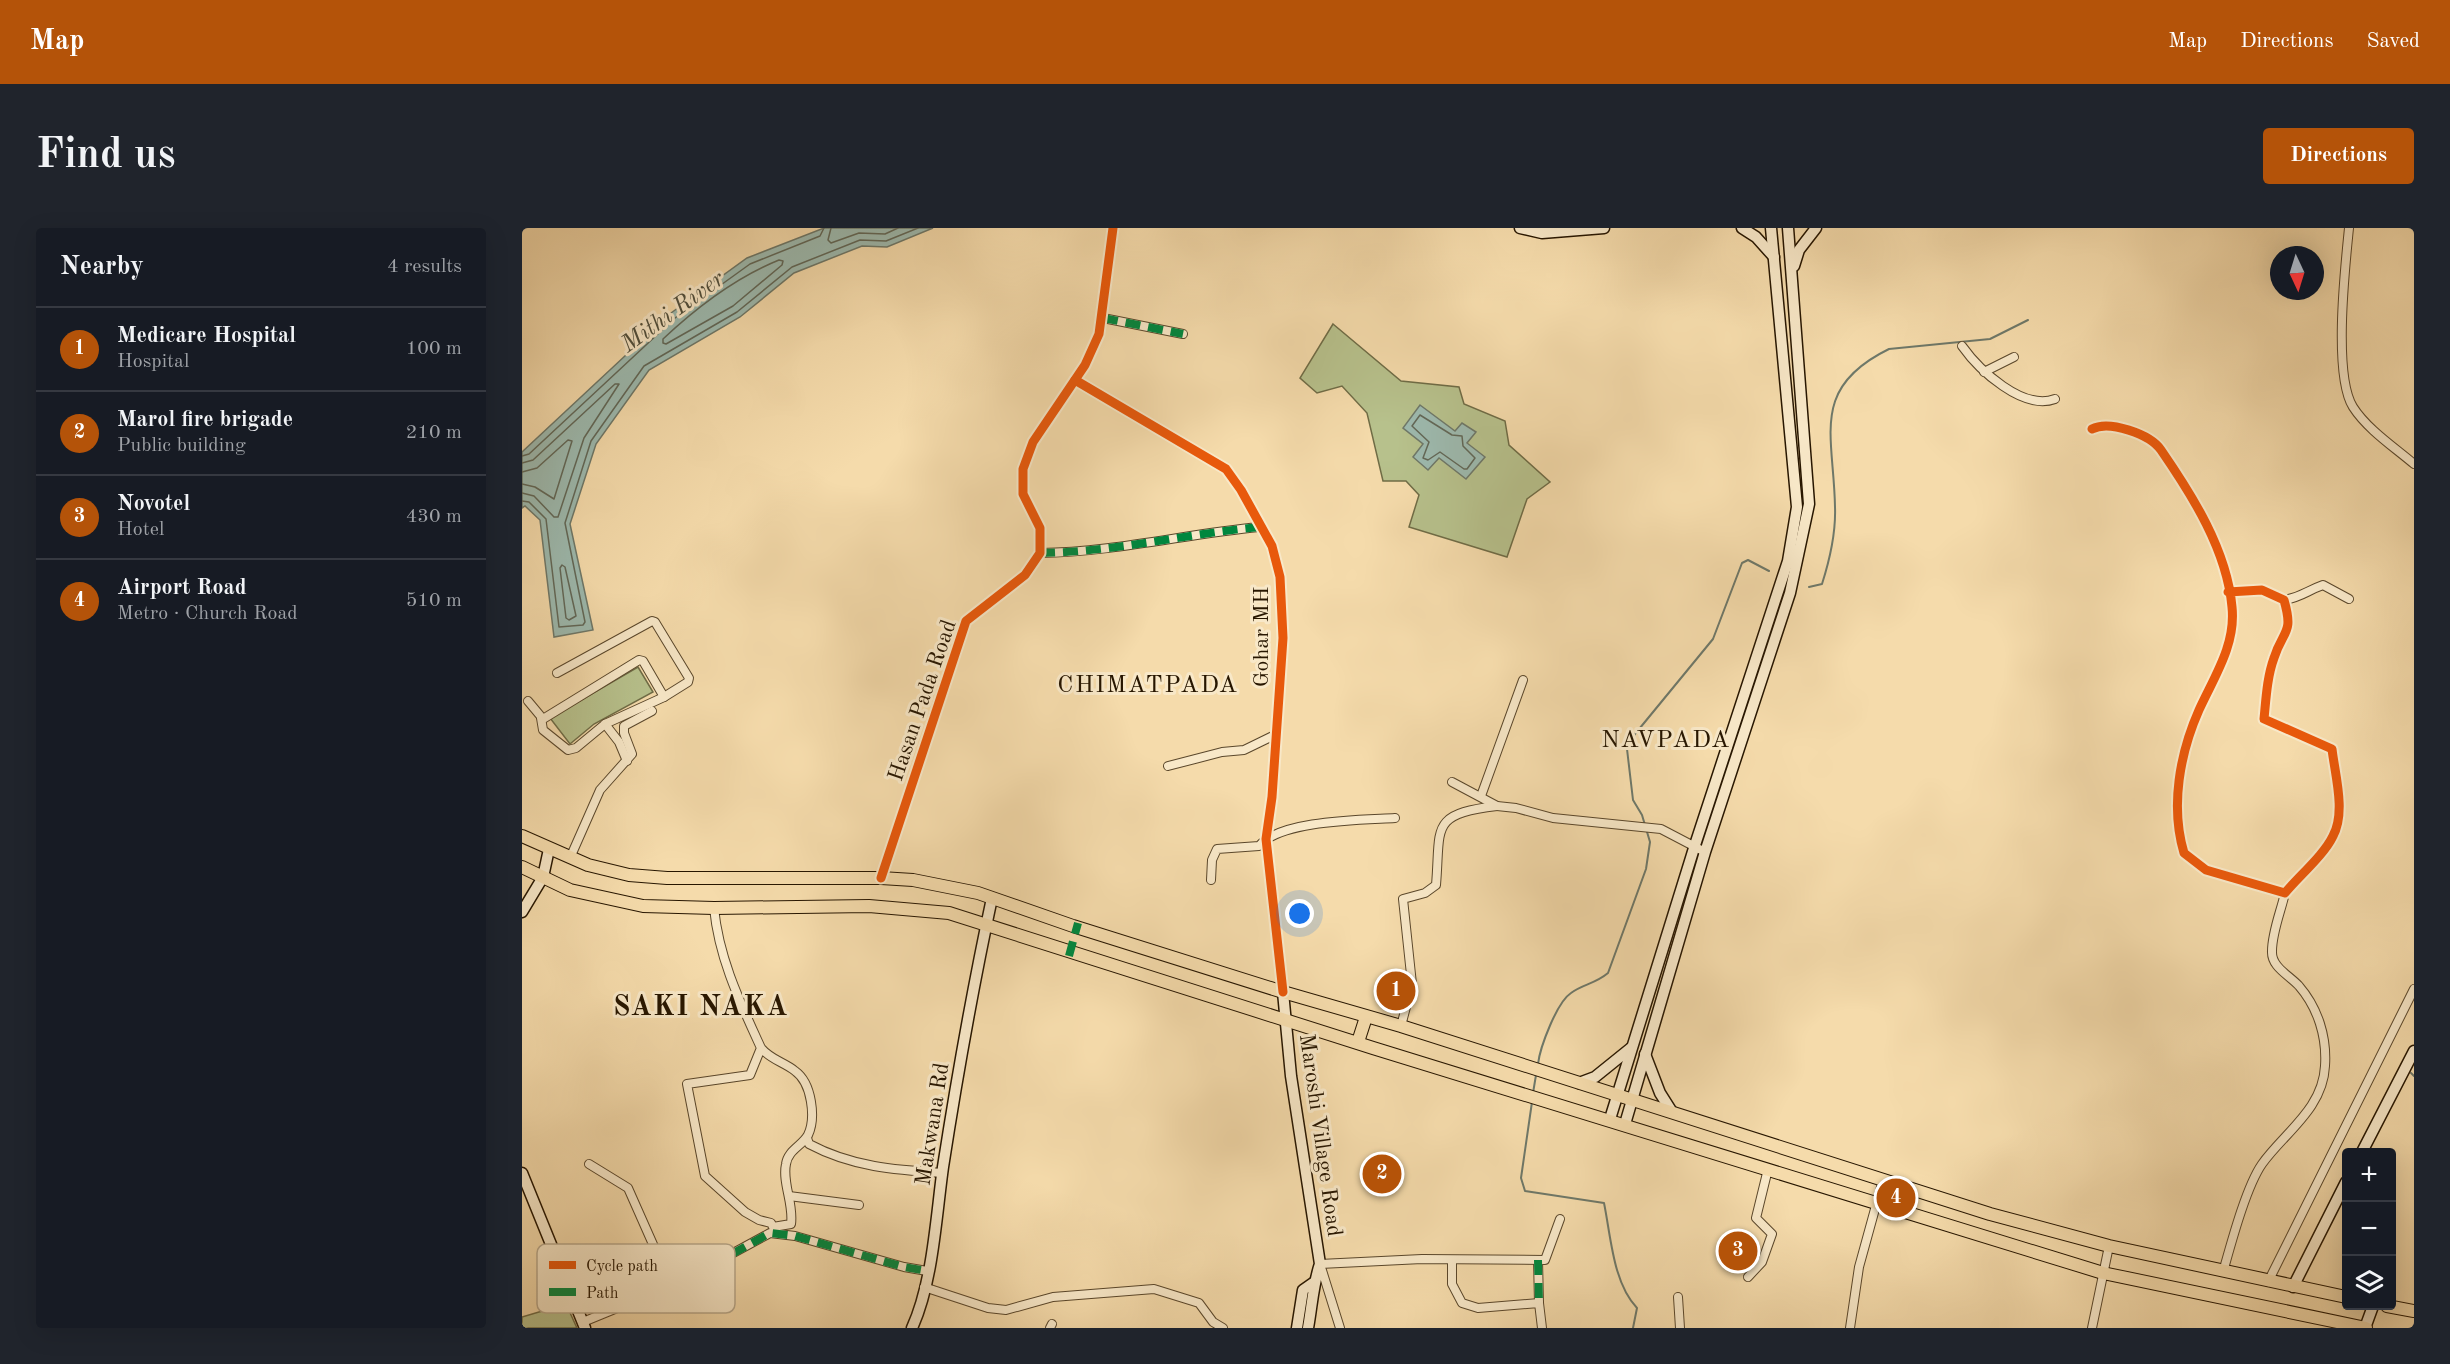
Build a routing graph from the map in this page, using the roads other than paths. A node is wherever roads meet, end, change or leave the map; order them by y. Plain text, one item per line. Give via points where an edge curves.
1 (1113, 228) edge
2 (1520, 228) edge
3 (1604, 228) edge
4 (1742, 228) edge
5 (1771, 228) edge
6 (1788, 228) edge
7 (1797, 228) edge
8 (1816, 228) edge
9 (2349, 228) edge
10 (1790, 247) junction
11 (1774, 257) junction
12 (1792, 280) junction
13 (1103, 318) junction
14 (1183, 334) dead end
15 (1962, 346) dead end
16 (2014, 357) dead end
17 (1984, 372) junction
18 (1075, 380) junction
19 (2055, 399) dead end
20 (2091, 429) dead end
21 (2414, 464) edge
22 (1259, 527) junction
23 (1040, 553) junction
24 (2228, 592) junction
25 (2349, 599) dead end
26 (2284, 600) junction
27 (557, 673) dead end
28 (1523, 680) dead end
29 (664, 697) junction
30 (528, 701) dead end
31 (652, 711) dead end
32 (541, 718) junction
33 (605, 724) junction
34 (1277, 734) junction
35 (627, 761) junction
36 (1168, 766) dead end
37 (1452, 782) dead end
38 (1481, 796) junction
39 (1497, 806) junction
40 (1395, 819) dead end
41 (522, 836) edge
42 (1266, 838) junction
43 (1695, 845) junction
44 (549, 849) junction
45 (1705, 852) junction
46 (570, 858) junction
47 (522, 867) edge
48 (543, 877) junction
49 (881, 878) junction
50 (1211, 880) dead end
51 (2285, 893) junction
52 (992, 898) junction
53 (714, 908) junction
54 (522, 912) edge
55 (986, 926) junction
56 (2414, 989) edge
57 (1283, 992) junction
58 (1366, 1017) junction
59 (1287, 1019) junction
60 (1401, 1026) junction
61 (1358, 1042) junction
62 (761, 1048) junction
63 (1631, 1048) junction
64 (2414, 1051) edge
65 (1646, 1054) junction
66 (1579, 1083) junction
67 (1616, 1095) junction
68 (1632, 1099) junction
69 (1672, 1112) junction
70 (1610, 1119) junction
71 (1625, 1124) junction
72 (807, 1138) junction
73 (2364, 1148) edge
74 (589, 1164) dead end
75 (1768, 1169) junction
76 (522, 1173) edge
77 (942, 1173) junction
78 (1883, 1180) junction
79 (2342, 1190) edge
80 (789, 1196) junction
81 (1876, 1203) junction
82 (859, 1205) dead end
83 (1560, 1219) dead end
84 (551, 1244) edge
85 (653, 1244) edge
86 (2109, 1246) junction
87 (735, 1251) edge
88 (1452, 1260) junction
89 (1538, 1260) junction
90 (1320, 1264) junction
91 (927, 1271) junction
92 (2223, 1272) junction
93 (2103, 1273) junction
94 (1748, 1277) dead end
95 (2268, 1282) junction
96 (1313, 1283) junction
97 (924, 1287) junction
98 (2293, 1287) junction
99 (2342, 1296) edge
100 (1678, 1297) dead end
101 (1539, 1303) junction
102 (2396, 1307) edge
103 (2371, 1310) edge
104 (2414, 1311) edge
105 (610, 1313) edge
106 (584, 1325) edge
107 (912, 1328) edge
108 (1223, 1328) edge
109 (1297, 1328) edge
110 (1308, 1328) edge
111 (1340, 1328) edge
112 (1542, 1328) edge
113 (1680, 1328) edge
114 (1850, 1328) edge
115 (2092, 1328) edge
116 (2365, 1328) edge

1 - 13 street
2 - 3 main road via 1542,233
4 - 11 main road
5 - 11 main road
6 - 10 main road
7 - 10 main road
8 - 12 main road via 1799,250
9 - 21 street via 2341,350 2345,385 2353,407
10 - 12 main road
11 - 43 main road via 1797,507 1781,588
12 - 45 main road via 1809,504 1790,593
13 - 14 street
13 - 18 street
15 - 17 street
16 - 17 street
17 - 19 street via 2038,402
18 - 22 street, Gohar MH via 1226,469
18 - 23 street via 1033,442 1023,469 1023,494 1040,528
20 - 24 street via 2098,426 2136,432 2155,441 2199,507
22 - 23 street via 1117,548
22 - 34 street, Gohar MH via 1272,546 1282,604 1284,638
23 - 49 street, Hasan Pada Road via 1025,575 966,621
24 - 26 street via 2262,590
24 - 51 street via 2232,607 2227,647 2193,724 2178,780 2182,844 2184,853 2206,870
25 - 26 street via 2323,585 2301,598
26 - 51 street via 2288,632 2274,657 2264,719 2332,749 2338,797 2333,837
27 - 29 street via 652,621 689,678
28 - 38 street
29 - 32 street via 639,660
29 - 33 street
30 - 32 street
31 - 35 street via 624,726 632,754
32 - 33 street via 543,730 568,750
33 - 35 street
34 - 36 street via 1244,750
34 - 42 street, Gohar MH
35 - 46 street via 600,790
37 - 38 street
38 - 39 street
39 - 43 street via 1554,818 1661,829
39 - 60 street via 1465,811 1444,821 1439,831 1436,885 1425,893 1403,899 1412,984
40 - 42 street via 1330,823
41 - 44 main road
42 - 50 street via 1259,846 1217,849
42 - 57 street, Gohar MH
43 - 45 street
43 - 63 main road
44 - 46 main road
44 - 48 main road
45 - 65 main road
46 - 49 main road via 629,875 667,878
47 - 48 main road
48 - 53 main road via 570,890 643,906
48 - 54 main road
49 - 52 main road via 952,886
51 - 92 street via 2271,951 2275,963 2299,986 2321,1023 2325,1069 2306,1115 2261,1165
52 - 55 main road, Makwana Rd
52 - 57 main road
53 - 55 main road via 909,908 949,913
53 - 62 street via 717,937 732,983
55 - 59 main road
55 - 77 main road, Makwana Rd
56 - 95 street
57 - 58 main road
57 - 59 main road, Maroshi Village Road
58 - 60 main road
58 - 61 main road
59 - 61 main road
59 - 90 main road, Maroshi Village Road via 1291,1076
60 - 66 main road
61 - 70 main road
62 - 72 street via 768,1057 802,1078 813,1120
62 - 80 street via 750,1075 687,1084 705,1176 745,1212 773,1227 791,1224
63 - 66 main road via 1595,1077
63 - 67 main road
64 - 73 main road
65 - 68 main road
65 - 69 main road via 1660,1093
66 - 67 main road
67 - 68 main road
67 - 70 main road
68 - 69 main road
68 - 71 main road
69 - 78 main road
70 - 71 main road
71 - 75 main road
72 - 77 street via 809,1144 831,1156 860,1166
72 - 80 street via 792,1151 785,1165
74 - 85 street via 628,1188
75 - 81 main road
75 - 94 street via 1756,1218 1772,1234 1762,1262
76 - 84 main road
77 - 91 main road, Makwana Rd
78 - 81 street
78 - 86 main road
79 - 98 main road
80 - 82 street
81 - 93 main road
81 - 114 street via 1859,1268
83 - 89 street via 1545,1260
86 - 92 main road
86 - 93 street
87 - 91 street via 770,1233
88 - 89 street
88 - 90 street
88 - 101 street via 1454,1291 1467,1306
89 - 101 street
90 - 96 main road, Maroshi Village Road
90 - 111 street
91 - 97 main road, Makwana Rd
92 - 95 main road
93 - 115 street
93 - 116 main road
95 - 98 main road
96 - 109 main road, Maroshi Village Road via 1304,1290
96 - 110 main road, Maroshi Village Road
97 - 107 main road, Makwana Rd
97 - 108 street via 1006,1310 1053,1297 1154,1289 1199,1303 1213,1322
98 - 99 main road
100 - 113 street
101 - 112 street
102 - 104 main road
103 - 116 main road
105 - 106 street

